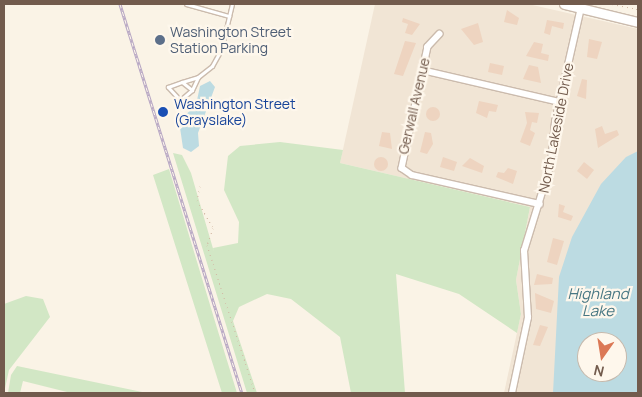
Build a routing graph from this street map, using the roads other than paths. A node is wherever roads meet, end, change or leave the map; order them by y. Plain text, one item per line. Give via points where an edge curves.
1 (186, 4) edge
2 (232, 4) edge
3 (564, 4) edge
4 (581, 8) junction
5 (229, 16) junction
6 (638, 22) edge
7 (440, 34) dead end
8 (422, 70) junction
9 (198, 77) junction
10 (182, 82) junction
11 (192, 90) junction
12 (559, 102) junction
13 (540, 204) junction
14 (512, 393) edge

1 - 5 lane
2 - 5 lane
3 - 4 main road
4 - 6 main road
4 - 12 street, North Lakeside Drive
5 - 9 lane via 218,58
7 - 8 street, Gerwall Avenue via 428,48
8 - 12 street
8 - 13 street, Gerwall Avenue via 401,165 408,174
9 - 10 lane
9 - 11 lane
10 - 11 lane
10 - 11 lane via 168,87 180,100
12 - 13 street, North Lakeside Drive
13 - 14 street, North Lakeside Drive via 524,251 528,318

